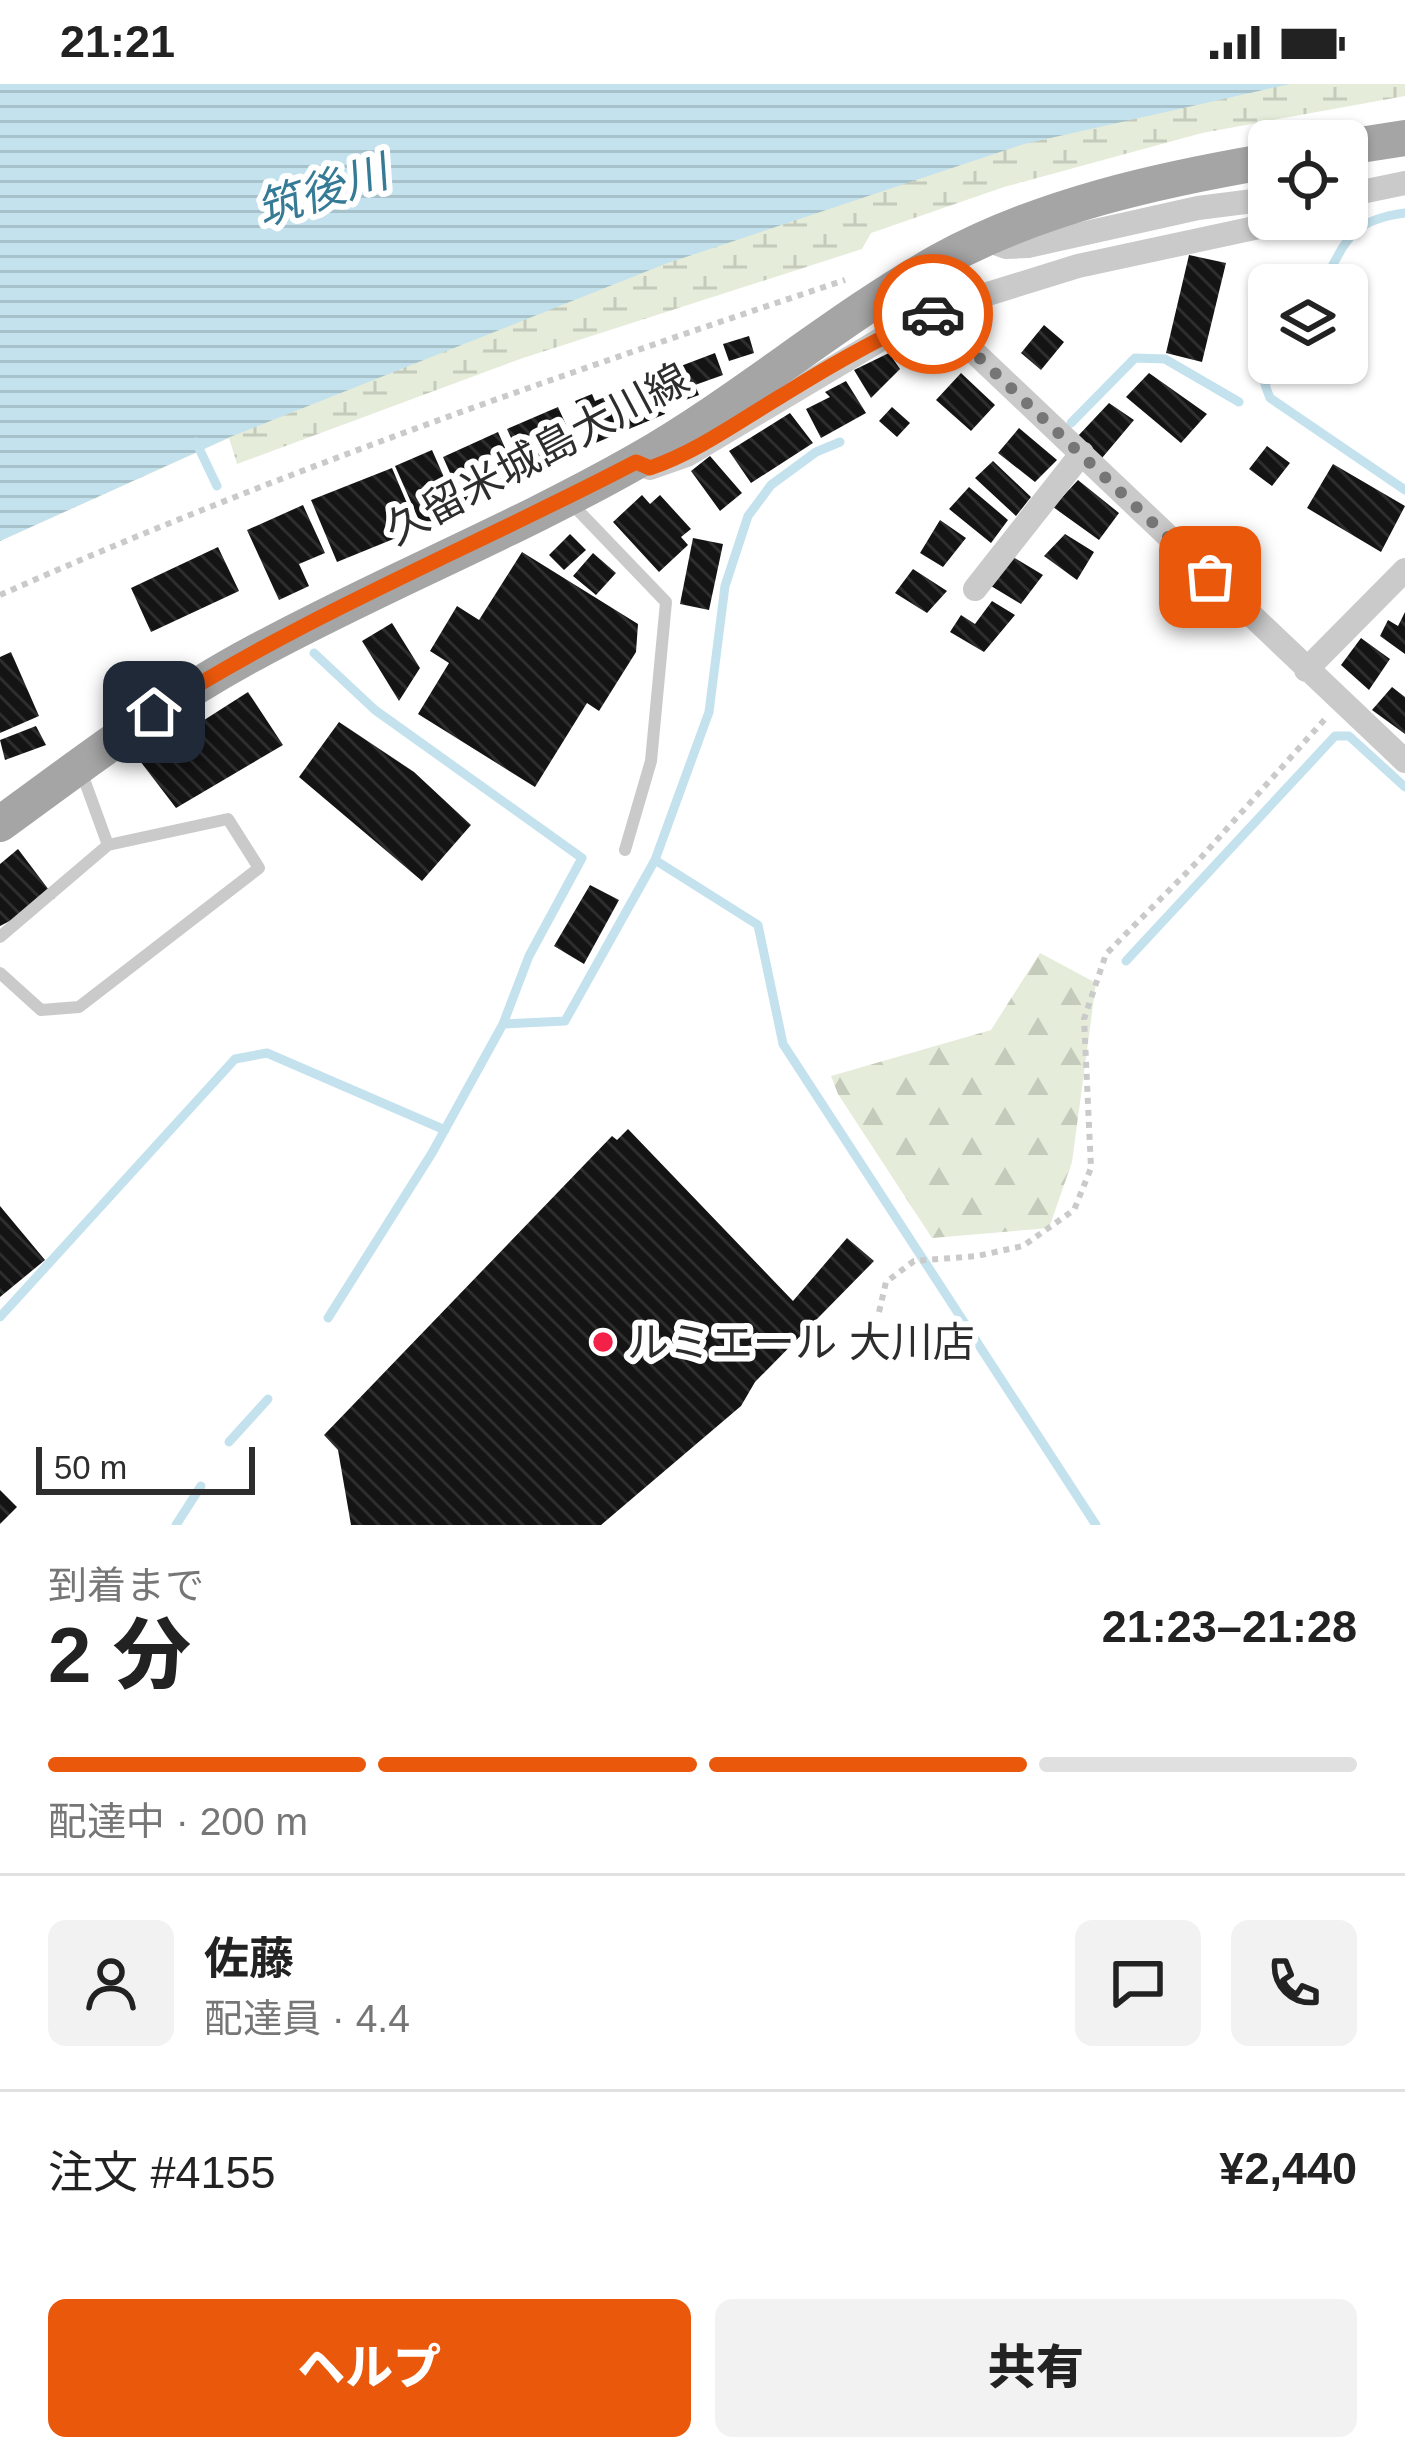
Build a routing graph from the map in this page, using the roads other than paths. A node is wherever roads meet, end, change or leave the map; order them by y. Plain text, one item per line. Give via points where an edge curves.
1 (1405, 138) edge
2 (1368, 144) edge
3 (1248, 165) edge
4 (1405, 183) edge
5 (1368, 191) edge
6 (1248, 202) edge
7 (1248, 229) edge
8 (984, 239) junction
9 (934, 314) junction
10 (1082, 453) junction
11 (636, 462) junction
12 (567, 498) junction
13 (1405, 570) edge
14 (975, 589) dead end
15 (1306, 670) junction
16 (1405, 761) edge
17 (79, 766) junction
18 (0, 824) edge
19 (108, 845) junction
20 (625, 850) dead end
21 (0, 937) edge
22 (0, 973) edge

1 - 2 main road
3 - 8 main road, 久留米城島大川線 via 1044,215
4 - 5 street
6 - 8 street via 1028,246
7 - 9 street via 1078,266
8 - 11 main road, 久留米城島大川線 via 904,283
9 - 10 street
9 - 11 street via 687,455 650,468
10 - 14 street
10 - 15 street
11 - 12 main road, 久留米城島大川線
12 - 17 main road, 久留米城島大川線 via 252,654
12 - 20 lane via 666,602 651,761
13 - 15 street
15 - 16 street
17 - 18 main road, 久留米城島大川線
17 - 19 lane
19 - 21 lane
19 - 22 lane via 228,819 259,868 79,1006 41,1010

